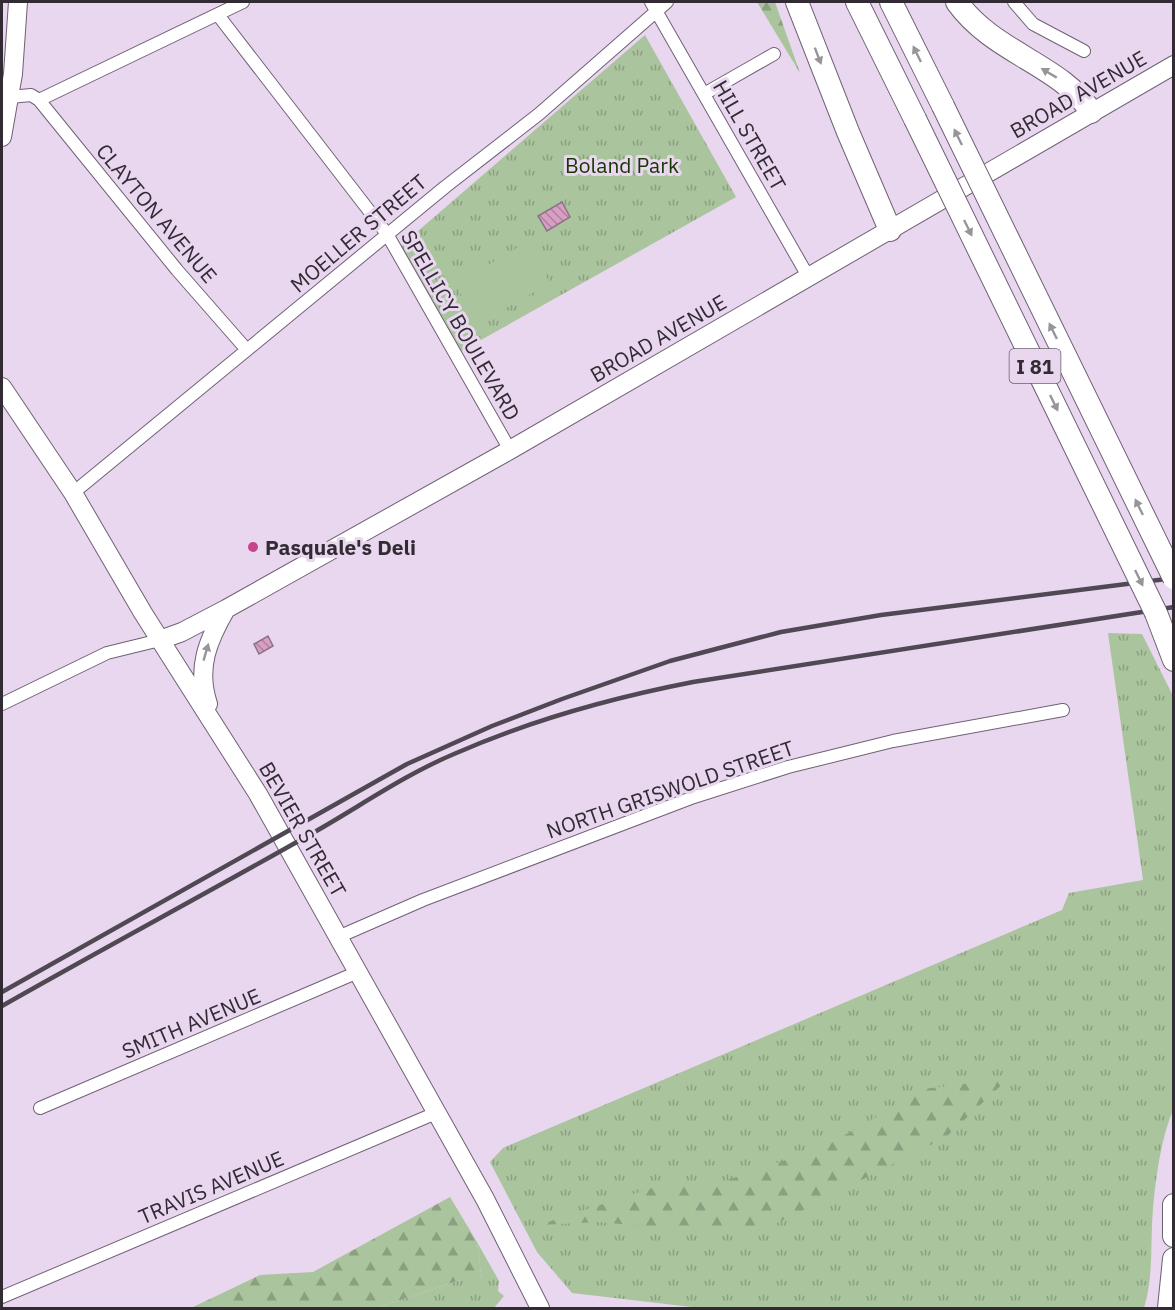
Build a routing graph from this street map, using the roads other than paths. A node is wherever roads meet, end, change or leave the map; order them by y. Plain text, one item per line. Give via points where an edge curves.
1 (18, 2) edge
2 (243, 2) edge
3 (667, 2) edge
4 (797, 2) edge
5 (857, 2) edge
6 (891, 2) edge
7 (957, 2) edge
8 (1014, 2) edge
9 (654, 7) edge
10 (218, 15) junction
11 (1084, 51) dead end
12 (774, 54) dead end
13 (1173, 65) edge
14 (704, 94) junction
15 (10, 97) junction
16 (39, 100) junction
17 (1091, 112) junction
18 (2, 136) edge
19 (890, 230) junction
20 (387, 234) junction
21 (809, 278) junction
22 (248, 350) junction
23 (2, 387) edge
24 (510, 450) junction
25 (73, 493) junction
26 (1173, 578) edge
27 (226, 609) junction
28 (1156, 613) junction
29 (160, 640) junction
30 (1173, 649) edge
31 (1173, 660) edge
32 (2, 704) edge
33 (1063, 710) dead end
34 (218, 728) junction
35 (338, 937) junction
36 (358, 972) junction
37 (40, 1108) dead end
38 (436, 1113) junction
39 (1173, 1205) edge
40 (1173, 1236) edge
41 (1173, 1259) edge
42 (2, 1297) edge
43 (540, 1308) edge
44 (1169, 1308) edge

1 - 15 main road
2 - 10 street
3 - 9 street, MOELLER STREET
4 -> 19 highway
5 -> 28 highway, I 81, bridge
26 -> 6 highway, I 81, bridge
17 -> 7 highway via 1067,86 984,32
8 - 11 street via 1033,24
9 - 14 street, HILL STREET
9 - 20 street, MOELLER STREET via 539,114
10 - 16 street
10 - 20 street, SPELLICY BOULEVARD
12 - 14 street
13 - 17 main road, BROAD AVENUE
14 - 21 street, HILL STREET
15 - 16 street via 31,95
15 - 18 main road
16 - 22 street, CLAYTON AVENUE via 177,270
17 - 19 main road, BROAD AVENUE
19 - 21 main road, BROAD AVENUE
20 - 22 street, MOELLER STREET
20 - 24 street, SPELLICY BOULEVARD
21 - 24 main road, BROAD AVENUE
22 - 25 street, MOELLER STREET
23 - 25 main road, BEVIER STREET
24 - 27 main road, BROAD AVENUE
25 - 29 main road, BEVIER STREET
27 - 29 main road, BROAD AVENUE
34 -> 27 main road via 203,687 203,662
28 - 30 highway, I 81
28 - 31 highway
29 - 32 street via 107,653
29 - 34 main road, BEVIER STREET
33 - 35 street, NORTH GRISWOLD STREET via 893,741 788,767 684,801 423,900
34 - 35 main road, BEVIER STREET
35 - 36 main road, BEVIER STREET
36 - 37 street, SMITH AVENUE
36 - 38 main road, BEVIER STREET
38 - 42 street, TRAVIS AVENUE
38 - 43 main road, BEVIER STREET
39 - 40 highway
41 - 44 highway

